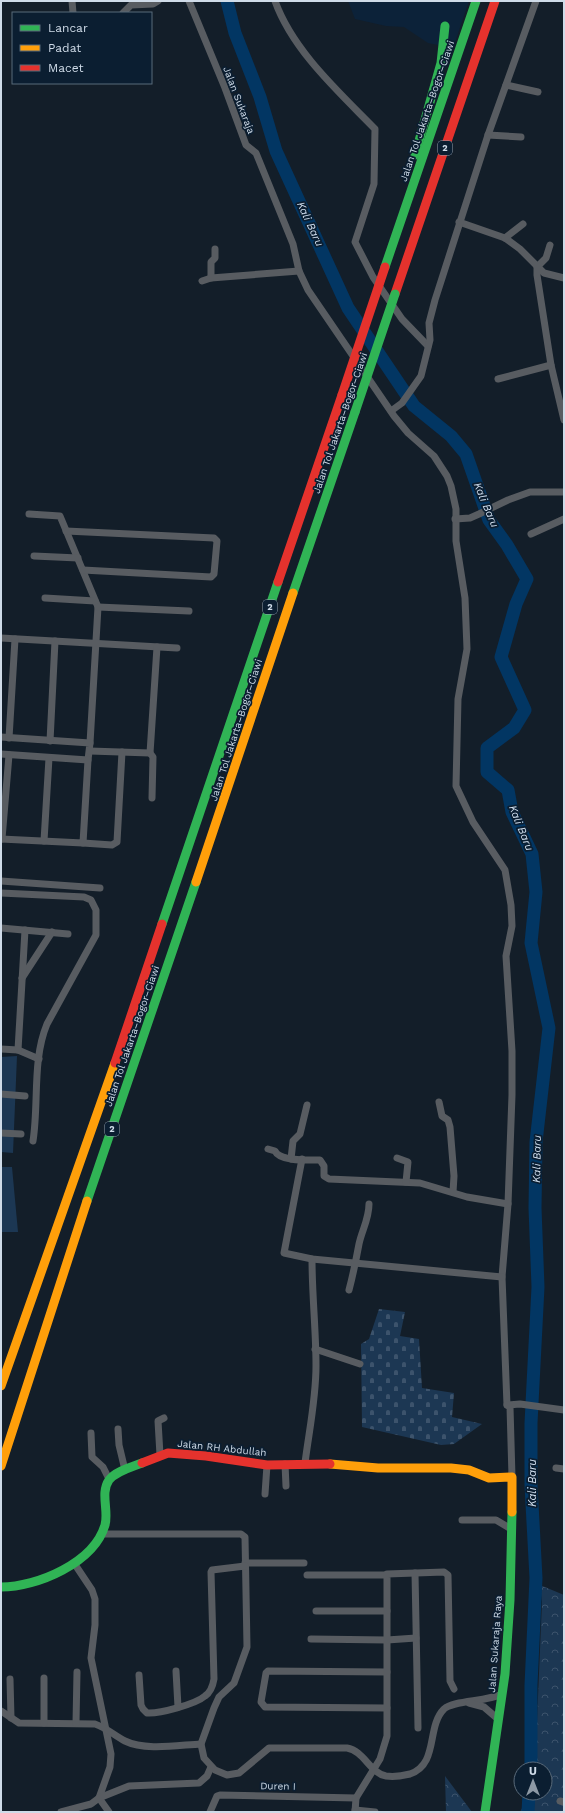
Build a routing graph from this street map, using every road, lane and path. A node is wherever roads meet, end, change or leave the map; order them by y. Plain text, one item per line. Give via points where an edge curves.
1 (72, 1) edge
2 (158, 1) edge
3 (189, 1) edge
4 (275, 1) edge
5 (495, 1) edge
6 (536, 1) edge
7 (475, 3) edge
8 (73, 12) edge
9 (124, 12) edge
10 (491, 13) junction
11 (445, 26) dead end
12 (506, 84) junction
13 (538, 92) dead end
14 (488, 135) junction
15 (521, 137) dead end
16 (405, 210) junction
17 (459, 222) junction
18 (523, 224) dead end
19 (505, 238) junction
20 (550, 245) dead end
21 (214, 250) dead end
22 (537, 267) junction
23 (299, 271) junction
24 (211, 278) junction
25 (564, 278) edge
26 (202, 281) dead end
27 (428, 346) junction
28 (551, 366) junction
29 (498, 379) dead end
30 (391, 410) junction
31 (564, 420) edge
32 (564, 492) edge
33 (29, 514) dead end
34 (455, 519) junction
35 (564, 519) edge
36 (66, 531) junction
37 (531, 534) dead end
38 (34, 556) dead end
39 (78, 558) junction
40 (83, 570) junction
41 (45, 598) dead end
42 (97, 604) junction
43 (189, 611) dead end
44 (1, 638) edge
45 (15, 639) junction
46 (55, 641) junction
47 (96, 644) junction
48 (157, 647) junction
49 (177, 648) dead end
50 (1, 737) edge
51 (9, 738) junction
52 (50, 740) junction
53 (90, 743) junction
54 (90, 750) junction
55 (122, 752) junction
56 (150, 753) junction
57 (5, 755) edge
58 (49, 758) junction
59 (88, 760) junction
60 (152, 798) dead end
61 (199, 818) junction
62 (217, 824) junction
63 (2, 839) edge
64 (44, 841) junction
65 (83, 843) junction
66 (1, 881) edge
67 (100, 888) dead end
68 (1, 893) edge
69 (1, 928) edge
70 (26, 930) junction
71 (52, 932) junction
72 (68, 934) dead end
73 (22, 978) junction
74 (1, 1049) edge
75 (18, 1050) junction
76 (40, 1059) junction
77 (1, 1094) edge
78 (25, 1096) dead end
79 (439, 1102) dead end
80 (307, 1105) dead end
81 (1, 1133) edge
82 (21, 1134) dead end
83 (33, 1140) dead end
84 (268, 1149) dead end
85 (397, 1158) dead end
86 (292, 1159) junction
87 (302, 1159) junction
88 (406, 1182) junction
89 (453, 1192) junction
90 (369, 1204) dead end
91 (508, 1204) junction
92 (312, 1259) junction
93 (357, 1263) junction
94 (502, 1277) junction
95 (349, 1290) dead end
96 (315, 1349) junction
97 (360, 1364) dead end
98 (1, 1386) edge
99 (507, 1406) junction
100 (564, 1410) edge
101 (164, 1418) dead end
102 (118, 1429) dead end
103 (91, 1434) dead end
104 (160, 1455) junction
105 (285, 1464) junction
106 (305, 1464) junction
107 (267, 1465) junction
108 (1, 1466) edge
109 (556, 1468) dead end
110 (564, 1469) edge
111 (125, 1470) junction
112 (512, 1477) junction
113 (109, 1480) junction
114 (286, 1486) dead end
115 (264, 1494) dead end
116 (462, 1520) dead end
117 (511, 1529) junction
118 (103, 1534) junction
119 (74, 1563) junction
120 (304, 1563) dead end
121 (245, 1565) junction
122 (415, 1573) junction
123 (307, 1575) dead end
124 (386, 1575) junction
125 (1, 1587) edge
126 (387, 1611) junction
127 (316, 1612) dead end
128 (416, 1638) junction
129 (311, 1639) dead end
130 (387, 1640) junction
131 (176, 1671) dead end
132 (77, 1672) dead end
133 (387, 1672) junction
134 (139, 1675) dead end
135 (44, 1678) dead end
136 (10, 1679) dead end
137 (454, 1690) dead end
138 (502, 1694) junction
139 (467, 1702) junction
140 (178, 1707) junction
141 (387, 1708) junction
142 (1, 1711) edge
143 (10, 1718) junction
144 (498, 1719) junction
145 (44, 1723) junction
146 (76, 1723) junction
147 (105, 1727) junction
148 (418, 1728) dead end
149 (201, 1744) junction
150 (211, 1767) junction
151 (374, 1768) junction
152 (99, 1798) junction
153 (356, 1798) junction
154 (355, 1811) edge
155 (61, 1812) edge
156 (109, 1812) edge
157 (210, 1812) edge
158 (375, 1812) edge
159 (485, 1812) edge

1 - 8 street
2 - 9 street via 153,4 130,5
3 - 23 street, Jalan Sukaraja via 246,145 256,153 259,160 293,244
4 - 27 street via 282,20 321,74 375,129 374,184 355,242 373,277 402,319
5 - 10 main road, Jalan Tol Jakarta–Bogor–Ciawi / 2
6 - 12 street
7 - 10 main road
7 - 16 main road, Jalan Tol Jakarta–Bogor–Ciawi / 2
10 - 62 main road, Jalan Tol Jakarta–Bogor–Ciawi / 2, bridge
11 - 16 main road via 441,63 414,156
12 - 13 street
12 - 14 street
14 - 15 street
14 - 17 street
16 - 61 main road, Jalan Tol Jakarta–Bogor–Ciawi / 2, bridge
17 - 19 street
17 - 27 street via 429,323
18 - 19 street
19 - 22 street
20 - 22 street via 546,258
21 - 24 street
22 - 25 street via 544,273
22 - 28 street
23 - 24 street
23 - 30 street, Jalan Sukaraja via 337,336
24 - 26 street
27 - 30 street via 421,376 402,403
28 - 29 street
28 - 31 street
30 - 34 street, Jalan Sukaraja via 408,433 434,456 444,471 455,503
32 - 34 street via 530,492 470,518
33 - 36 street via 60,516
34 - 91 street, Jalan Sukaraja via 465,598 467,649 458,699 456,786 473,822 505,870 511,905 512,926 506,956 512,1051
35 - 37 street
36 - 39 street
36 - 40 street via 214,538 217,541 214,574 211,577
38 - 39 street
39 - 40 street
40 - 42 street
41 - 42 street
42 - 43 street
42 - 47 street
44 - 45 street
45 - 46 street
45 - 51 street
46 - 47 street
46 - 52 street
47 - 48 street
47 - 53 street
48 - 49 street
48 - 56 street
50 - 51 street
51 - 52 street
52 - 53 street
53 - 54 street
54 - 55 street
54 - 59 street
55 - 56 street
55 - 65 street via 117,842 112,845
56 - 60 street via 153,757
57 - 58 street
57 - 63 street
58 - 59 street
58 - 64 street
59 - 65 street
61 - 62 main road
61 - 98 main road, Jalan Tol Jakarta–Bogor–Ciawi / 2
62 - 108 main road, Jalan Tol Jakarta–Bogor–Ciawi / 2 via 69,1255
63 - 64 street
64 - 65 street
66 - 67 street
68 - 76 street via 84,897 95,905 96,935 47,1024 41,1042
69 - 70 street
70 - 71 street
70 - 73 street
71 - 72 street
71 - 73 street
73 - 75 street
74 - 75 street
75 - 76 street
76 - 83 street
77 - 78 street
79 - 89 street via 442,1116 448,1120 450,1127
80 - 86 street via 300,1134 294,1141
81 - 82 street
84 - 86 street via 275,1151 282,1158
85 - 88 street via 408,1162
86 - 87 street
87 - 88 street via 320,1160 324,1166 324,1176 329,1179
87 - 92 street via 284,1253
88 - 89 street via 426,1184
89 - 91 street
90 - 93 street
91 - 94 street, Jalan Sukaraja
92 - 93 street
92 - 96 street
93 - 94 street
93 - 95 street
94 - 99 street, Jalan Sukaraja
96 - 97 street
96 - 106 street via 315,1392
99 - 100 street via 520,1404
99 - 112 street, Jalan Sukaraja via 510,1407
101 - 104 street via 158,1421
102 - 111 street
103 - 113 street via 92,1457 103,1467
104 - 107 main road, Jalan RH Abdullah via 206,1456
104 - 111 main road, Jalan RH Abdullah
105 - 106 main road, Jalan RH Abdullah
105 - 107 main road, Jalan RH Abdullah
105 - 114 street
106 - 112 main road, Jalan RH Abdullah via 451,1468 469,1470 489,1478
107 - 115 street
109 - 110 street
111 - 113 main road, Jalan RH Abdullah
112 - 117 main road, Jalan Sukaraja Raya
113 - 118 main road
116 - 117 street via 496,1520
117 - 138 main road, Jalan Sukaraja Raya via 509,1611
118 - 119 main road via 91,1549
118 - 121 street via 244,1535
119 - 125 main road via 30,1584 12,1588
119 - 147 street via 89,1583 95,1599 91,1658
120 - 121 street
121 - 140 street via 211,1572 213,1684 205,1696
121 - 149 street via 248,1627 246,1651 234,1683 217,1701
122 - 124 street
122 - 128 street
122 - 137 street via 444,1572 448,1575 450,1681
123 - 124 street
124 - 126 street
126 - 127 street
126 - 130 street
128 - 130 street
128 - 148 street
129 - 130 street
130 - 133 street
131 - 140 street
132 - 146 street
133 - 141 street
133 - 141 street via 272,1671 266,1673 261,1702 265,1707
134 - 140 street via 141,1705 144,1711 151,1713
135 - 145 street
136 - 143 street
138 - 139 street via 494,1698
138 - 144 main road, Jalan Sukaraja Raya
139 - 144 street via 484,1707
139 - 151 street via 450,1705 438,1718 426,1761 418,1770 392,1777 384,1776
141 - 151 street via 385,1746
142 - 143 street
143 - 145 street via 19,1723
144 - 159 main road, Jalan Sukaraja Raya
145 - 146 street
146 - 147 street
147 - 149 street via 125,1741 140,1746
147 - 152 street via 110,1749 110,1767
149 - 150 street via 204,1758
150 - 151 street via 221,1773 233,1775 244,1770 269,1748 347,1748 354,1749
150 - 152 street via 207,1776 199,1783 129,1786
151 - 153 street
152 - 155 street via 91,1804
152 - 156 street
153 - 154 street
153 - 157 street, Duren I via 220,1795 217,1796
154 - 158 street

